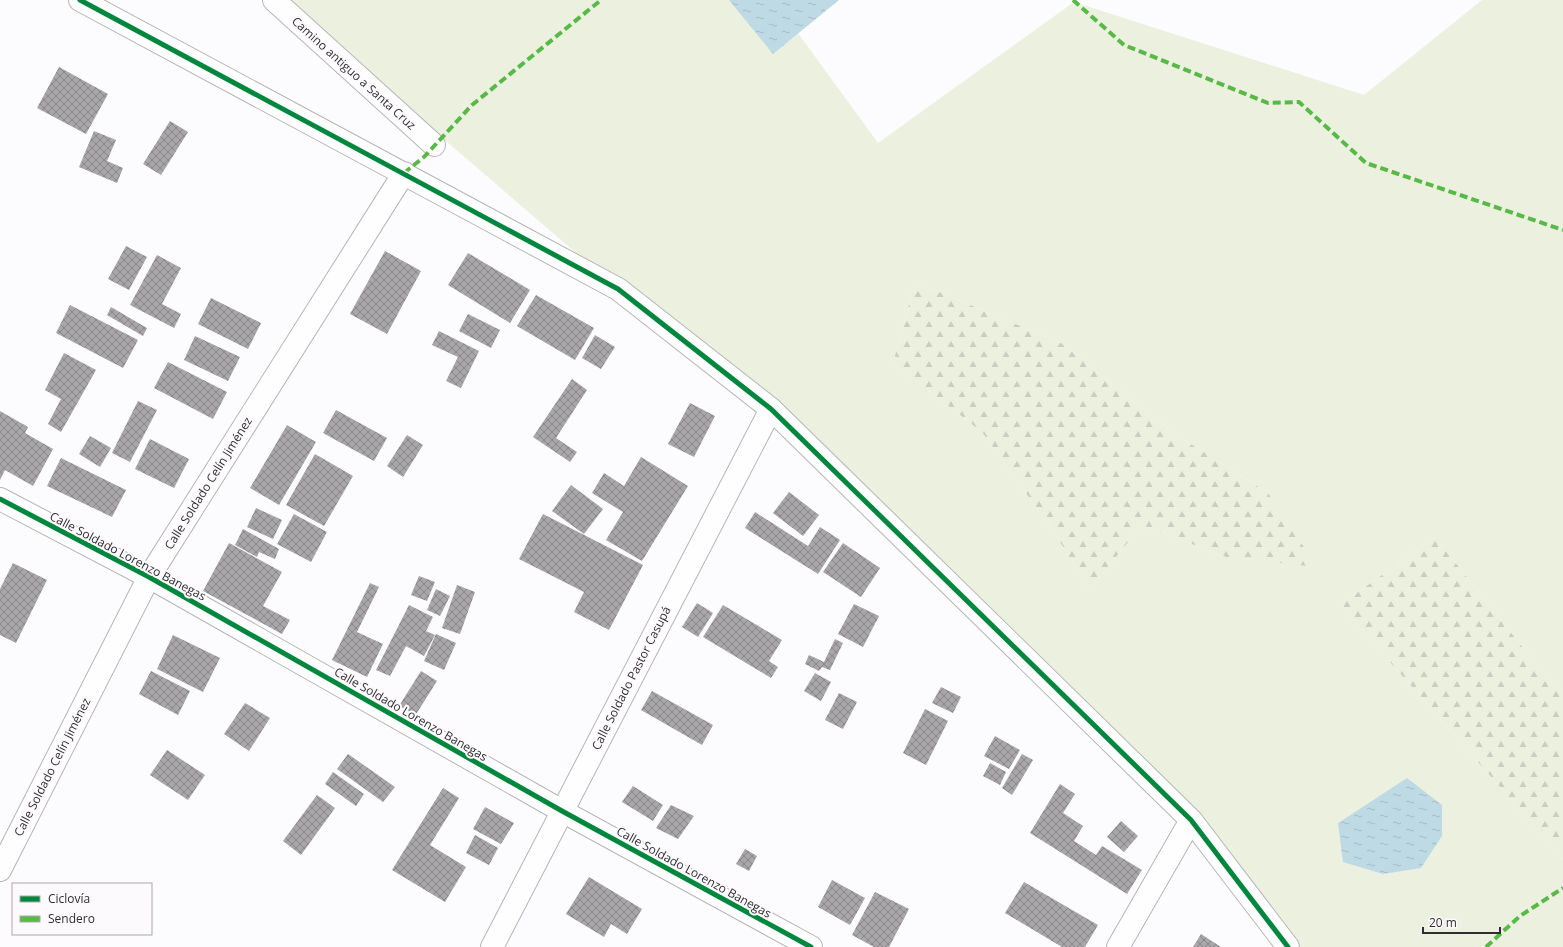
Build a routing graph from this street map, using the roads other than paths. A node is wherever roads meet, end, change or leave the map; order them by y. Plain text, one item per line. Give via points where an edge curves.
1 (80, 0) edge
2 (274, 0) edge
3 (434, 145) dead end
4 (404, 173) junction
5 (771, 409) junction
6 (0, 499) edge
7 (149, 577) junction
8 (562, 811) junction
9 (1191, 820) junction
10 (0, 870) edge
11 (492, 947) edge
12 (811, 947) edge
13 (1118, 947) edge
14 (1288, 947) edge

1 - 4 street
2 - 3 street, Camino antiguo a Santa Cruz
4 - 5 street via 618,289
4 - 7 street, Calle Soldado Celín Jiménez
5 - 8 street, Calle Soldado Pastor Casupá
5 - 9 street
6 - 7 street, Calle Soldado Lorenzo Banegas
7 - 8 street, Calle Soldado Lorenzo Banegas
7 - 10 street, Calle Soldado Celín Jiménez
8 - 11 street, Calle Soldado Pastor Casupá
8 - 12 street, Calle Soldado Lorenzo Banegas
9 - 13 street
9 - 14 street

